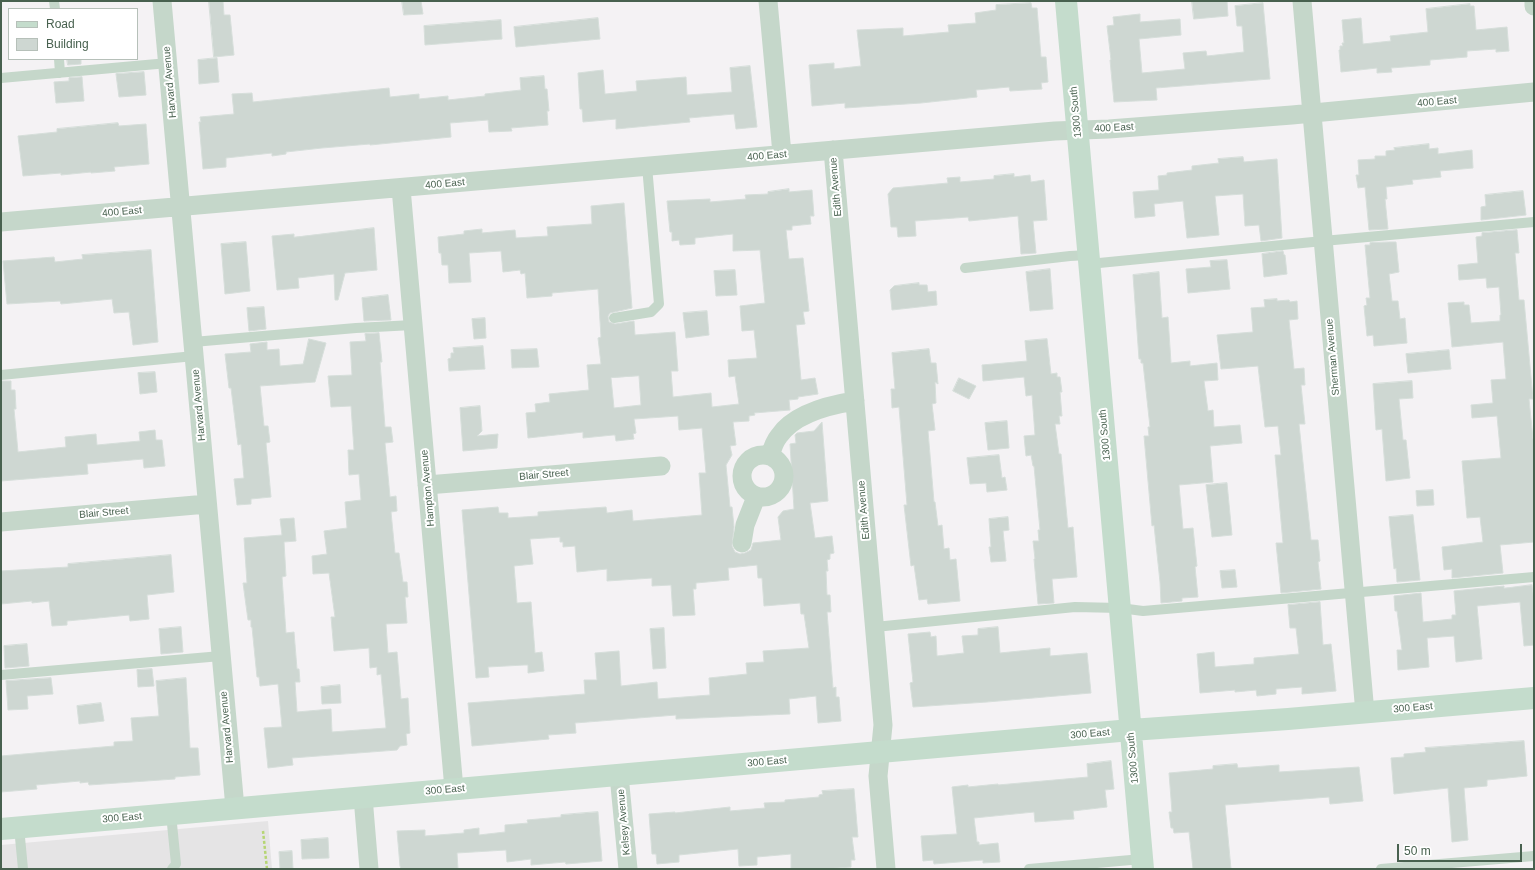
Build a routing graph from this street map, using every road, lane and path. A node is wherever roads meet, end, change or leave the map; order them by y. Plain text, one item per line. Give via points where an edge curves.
1 (162, 1) edge
2 (768, 1) edge
3 (1066, 1) edge
4 (1302, 1) edge
5 (1534, 1) edge
6 (1534, 6) edge
7 (59, 60) edge
8 (168, 63) junction
9 (60, 73) junction
10 (1, 78) edge
11 (1534, 92) edge
12 (1312, 113) junction
13 (1077, 130) junction
14 (833, 150) junction
15 (782, 154) junction
16 (647, 166) junction
17 (401, 188) junction
18 (181, 207) junction
19 (1, 222) edge
20 (1534, 222) edge
21 (1323, 241) junction
22 (1089, 260) junction
23 (965, 268) dead end
24 (614, 318) dead end
25 (413, 325) junction
26 (194, 349) junction
27 (1, 376) edge
28 (854, 401) junction
29 (770, 456) junction
30 (661, 466) dead end
31 (427, 485) junction
32 (756, 496) junction
33 (207, 504) junction
34 (1, 522) edge
35 (742, 543) dead end
36 (1534, 577) edge
37 (1354, 593) junction
38 (1120, 608) junction
39 (875, 627) junction
40 (221, 656) junction
41 (1, 675) edge
42 (1534, 698) edge
43 (1365, 712) junction
44 (1131, 730) junction
45 (880, 752) junction
46 (619, 775) junction
47 (454, 789) junction
48 (363, 797) junction
49 (235, 808) junction
50 (172, 814) junction
51 (10, 828) edge
52 (263, 831) dead end
53 (1534, 856) edge
54 (1142, 864) edge
55 (23, 869) edge
56 (172, 869) edge
57 (267, 869) edge
58 (369, 869) edge
59 (628, 869) edge
60 (886, 869) edge
61 (1029, 869) edge
62 (1381, 869) edge

1 - 8 street, Harvard Avenue
2 - 15 street
3 - 13 street, 1300 South
4 - 12 street, Sherman Avenue
5 - 6 street
7 - 9 lane
8 - 9 lane
8 - 18 street, Harvard Avenue
9 - 10 lane
11 - 12 street, 400 East
12 - 13 street, 400 East
12 - 21 street, Sherman Avenue
13 - 14 street, 400 East
13 - 22 street, 1300 South
14 - 15 street, 400 East
14 - 28 street, Edith Avenue
15 - 16 street, 400 East
16 - 17 street, 400 East
16 - 24 lane via 659,304 651,312
17 - 18 street, 400 East
17 - 25 street, Hampton Avenue
18 - 19 street, 400 East
18 - 26 street, Harvard Avenue
20 - 21 lane
21 - 22 lane
21 - 37 street, Sherman Avenue
22 - 23 lane via 1070,256
22 - 38 street, 1300 South
25 - 26 lane via 356,328
25 - 31 street, Hampton Avenue
26 - 27 lane
26 - 33 street, Harvard Avenue
28 - 29 street via 823,407 790,425 779,436
28 - 39 street, Edith Avenue
29 - 32 street via 763,455 750,459 743,470 743,483 750,494
29 - 32 street via 776,459 784,472 782,486 771,496
30 - 31 street, Blair Street
31 - 47 street, Hampton Avenue
32 - 35 street via 745,525
33 - 34 street, Blair Street
33 - 40 street, Harvard Avenue
36 - 37 lane
37 - 38 lane via 1143,611
37 - 43 street, Sherman Avenue
38 - 39 lane via 1075,607
38 - 44 street, 1300 South
39 - 45 street, Edith Avenue via 883,725
40 - 41 lane
40 - 49 street, Harvard Avenue
42 - 43 street, 300 East
43 - 44 street, 300 East
44 - 45 street, 300 East
44 - 54 street, 1300 South
45 - 46 street, 300 East
45 - 60 street, Edith Avenue via 878,776
46 - 47 street, 300 East
46 - 59 street, Kelsey Avenue
47 - 48 street, 300 East
48 - 49 street, 300 East
48 - 58 street
49 - 50 street, 300 East
50 - 51 street, 300 East
50 - 56 lane via 176,864
51 - 55 lane
52 - 57 path
53 - 62 lane
54 - 61 lane

